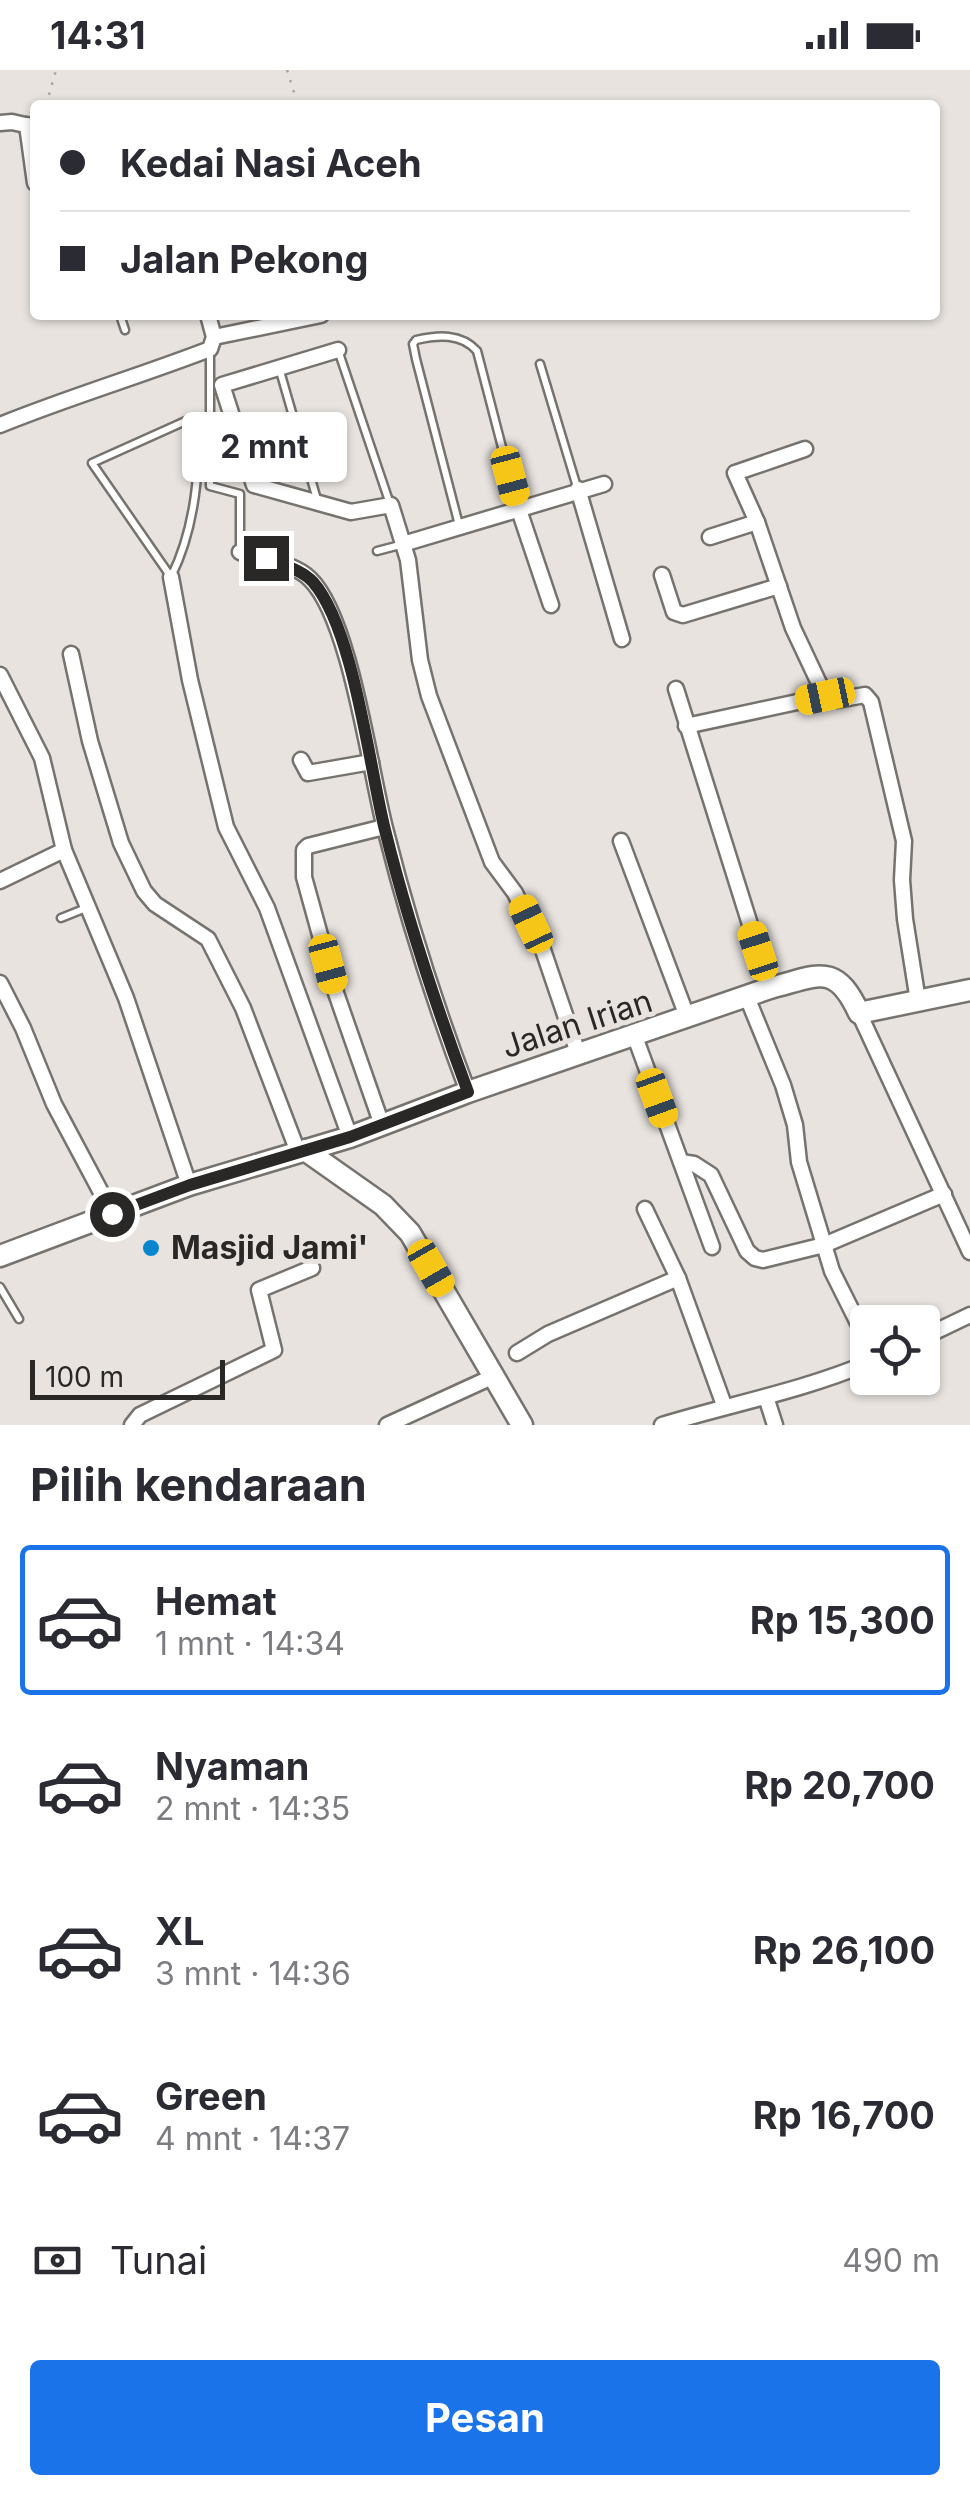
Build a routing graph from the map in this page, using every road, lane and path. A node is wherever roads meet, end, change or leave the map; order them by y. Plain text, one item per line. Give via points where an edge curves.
1 (56, 70) edge
2 (287, 70) edge
3 (47, 100) edge
4 (296, 100) edge
5 (0, 123) edge
6 (30, 126) edge
7 (122, 320) edge
8 (209, 320) edge
9 (302, 320) edge
10 (126, 330) dead end
11 (212, 343) junction
12 (338, 350) joint
13 (540, 364) dead end
14 (279, 368) junction
15 (0, 424) edge
16 (805, 449) dead end
17 (604, 484) dead end
18 (578, 489) junction
19 (318, 504) junction
20 (390, 506) junction
21 (518, 508) junction
22 (757, 522) junction
23 (460, 526) junction
24 (710, 537) dead end
25 (404, 544) junction
26 (377, 551) dead end
27 (240, 552) joint
28 (662, 576) dead end
29 (171, 577) junction
30 (779, 586) junction
31 (551, 605) dead end
32 (622, 639) dead end
33 (71, 654) dead end
34 (0, 675) edge
35 (676, 689) dead end
36 (825, 696) junction
37 (686, 726) junction
38 (302, 760) dead end
39 (371, 762) junction
40 (384, 828) junction
41 (620, 841) dead end
42 (64, 850) junction
43 (0, 881) edge
44 (88, 907) junction
45 (61, 918) dead end
46 (0, 983) edge
47 (770, 988) junction
48 (970, 990) edge
49 (747, 997) junction
50 (918, 1001) junction
51 (859, 1013) junction
52 (688, 1019) junction
53 (634, 1034) junction
54 (578, 1054) junction
55 (468, 1092) junction
56 (382, 1125) junction
57 (350, 1137) junction
58 (301, 1151) junction
59 (681, 1162) junction
60 (190, 1185) junction
61 (944, 1194) junction
62 (645, 1210) dead end
63 (112, 1214) junction
64 (824, 1245) junction
65 (712, 1247) dead end
66 (970, 1252) edge
67 (0, 1256) edge
68 (312, 1268) dead end
69 (678, 1278) junction
70 (0, 1286) edge
71 (850, 1307) edge
72 (970, 1315) edge
73 (20, 1319) dead end
74 (940, 1329) edge
75 (517, 1353) dead end
76 (850, 1371) edge
77 (492, 1377) junction
78 (766, 1398) junction
79 (724, 1405) junction
80 (132, 1425) edge
81 (386, 1425) edge
82 (522, 1425) edge
83 (662, 1425) edge
84 (774, 1425) edge

1 - 3 path
2 - 4 path
5 - 6 street
7 - 10 lane
8 - 11 street
9 - 11 street
11 - 15 street via 111,387
11 - 27 lane via 210,486 240,494
12 - 14 street
12 - 20 lane
13 - 18 lane
14 - 19 lane
14 - 19 street via 222,386 254,485
16 - 22 street via 735,473
17 - 18 street
18 - 21 street
18 - 32 street
19 - 20 street via 350,512
20 - 25 street
21 - 23 street
21 - 23 lane via 477,350 466,340 418,340 416,359
21 - 31 street
22 - 24 street
22 - 30 street
23 - 25 street
25 - 26 lane
25 - 54 street via 429,696 492,862 542,948
27 - 39 street via 298,570 320,592 344,646
28 - 30 street via 674,612 683,615
29 - 29 lane via 92,463 192,418 200,430 198,486
29 - 57 street via 226,827 267,908
30 - 36 street
33 - 58 street via 121,843 154,904 208,938
34 - 42 street via 42,758
35 - 37 street
36 - 37 street
36 - 50 street via 866,695 871,702 904,841 904,900
37 - 47 street
38 - 39 street via 308,773
39 - 40 street
40 - 55 street
40 - 56 street via 304,850 304,877 336,994
41 - 52 street
42 - 43 street
42 - 44 street
44 - 45 lane
44 - 60 street
46 - 63 street
47 - 49 main road, Jalan Irian
47 - 51 main road, Jalan Irian via 832,977
48 - 50 main road
49 - 52 main road, Jalan Irian
49 - 64 street via 783,1085
50 - 51 main road
51 - 61 street
52 - 53 main road, Jalan Irian
53 - 54 main road, Jalan Irian
53 - 59 street
54 - 55 main road, Jalan Irian
55 - 56 main road, Jalan Irian
56 - 57 main road, Jalan Irian
57 - 58 main road, Jalan Irian
58 - 60 main road, Jalan Irian
58 - 77 main road via 384,1205 410,1234
59 - 64 street via 711,1175 755,1258
59 - 65 street
60 - 63 main road, Jalan Irian
61 - 64 street
61 - 66 street
62 - 69 street
63 - 67 main road, Jalan Irian
64 - 71 street
68 - 80 street via 258,1290 274,1350 140,1415
69 - 75 street
69 - 79 street
70 - 73 lane
72 - 74 street
76 - 78 street
77 - 81 street
77 - 82 main road
78 - 79 street
78 - 84 street
79 - 83 street

